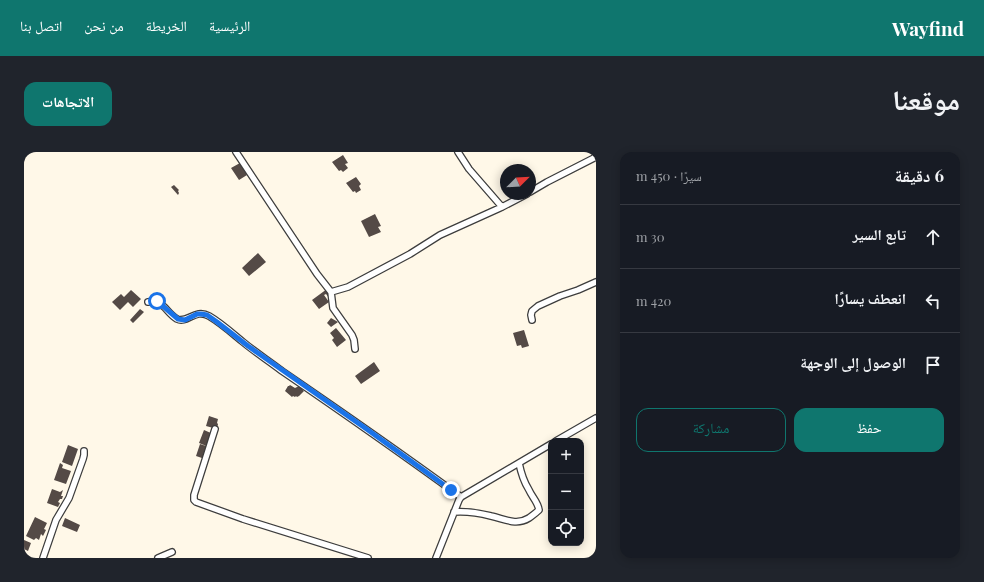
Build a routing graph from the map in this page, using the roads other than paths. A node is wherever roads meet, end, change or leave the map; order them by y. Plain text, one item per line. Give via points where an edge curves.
1 (236, 152) edge
2 (458, 152) edge
3 (596, 157) edge
4 (536, 189) edge
5 (515, 200) edge
6 (502, 207) junction
7 (596, 282) edge
8 (331, 292) junction
9 (148, 302) dead end
10 (532, 320) dead end
11 (356, 349) dead end
12 (596, 418) edge
13 (215, 429) dead end
14 (561, 438) edge
15 (548, 446) edge
16 (84, 451) dead end
17 (519, 463) junction
18 (461, 497) junction
19 (454, 512) junction
20 (172, 552) dead end
21 (43, 558) edge
22 (158, 558) edge
23 (368, 558) edge
24 (436, 558) edge

1 - 8 street
2 - 6 street via 469,169
3 - 4 street
5 - 6 street
6 - 8 street via 440,235 348,287
7 - 10 street via 538,306 532,311
8 - 11 street via 333,308 352,335
9 - 18 street via 157,301 181,320 197,314 207,315
12 - 14 street
13 - 23 street via 194,494 196,502
15 - 17 street
16 - 21 street via 69,498 56,520
17 - 18 street
17 - 19 street via 524,482 538,505 539,510 536,513 525,520 512,522 472,512
18 - 19 street
19 - 24 street
20 - 22 street

